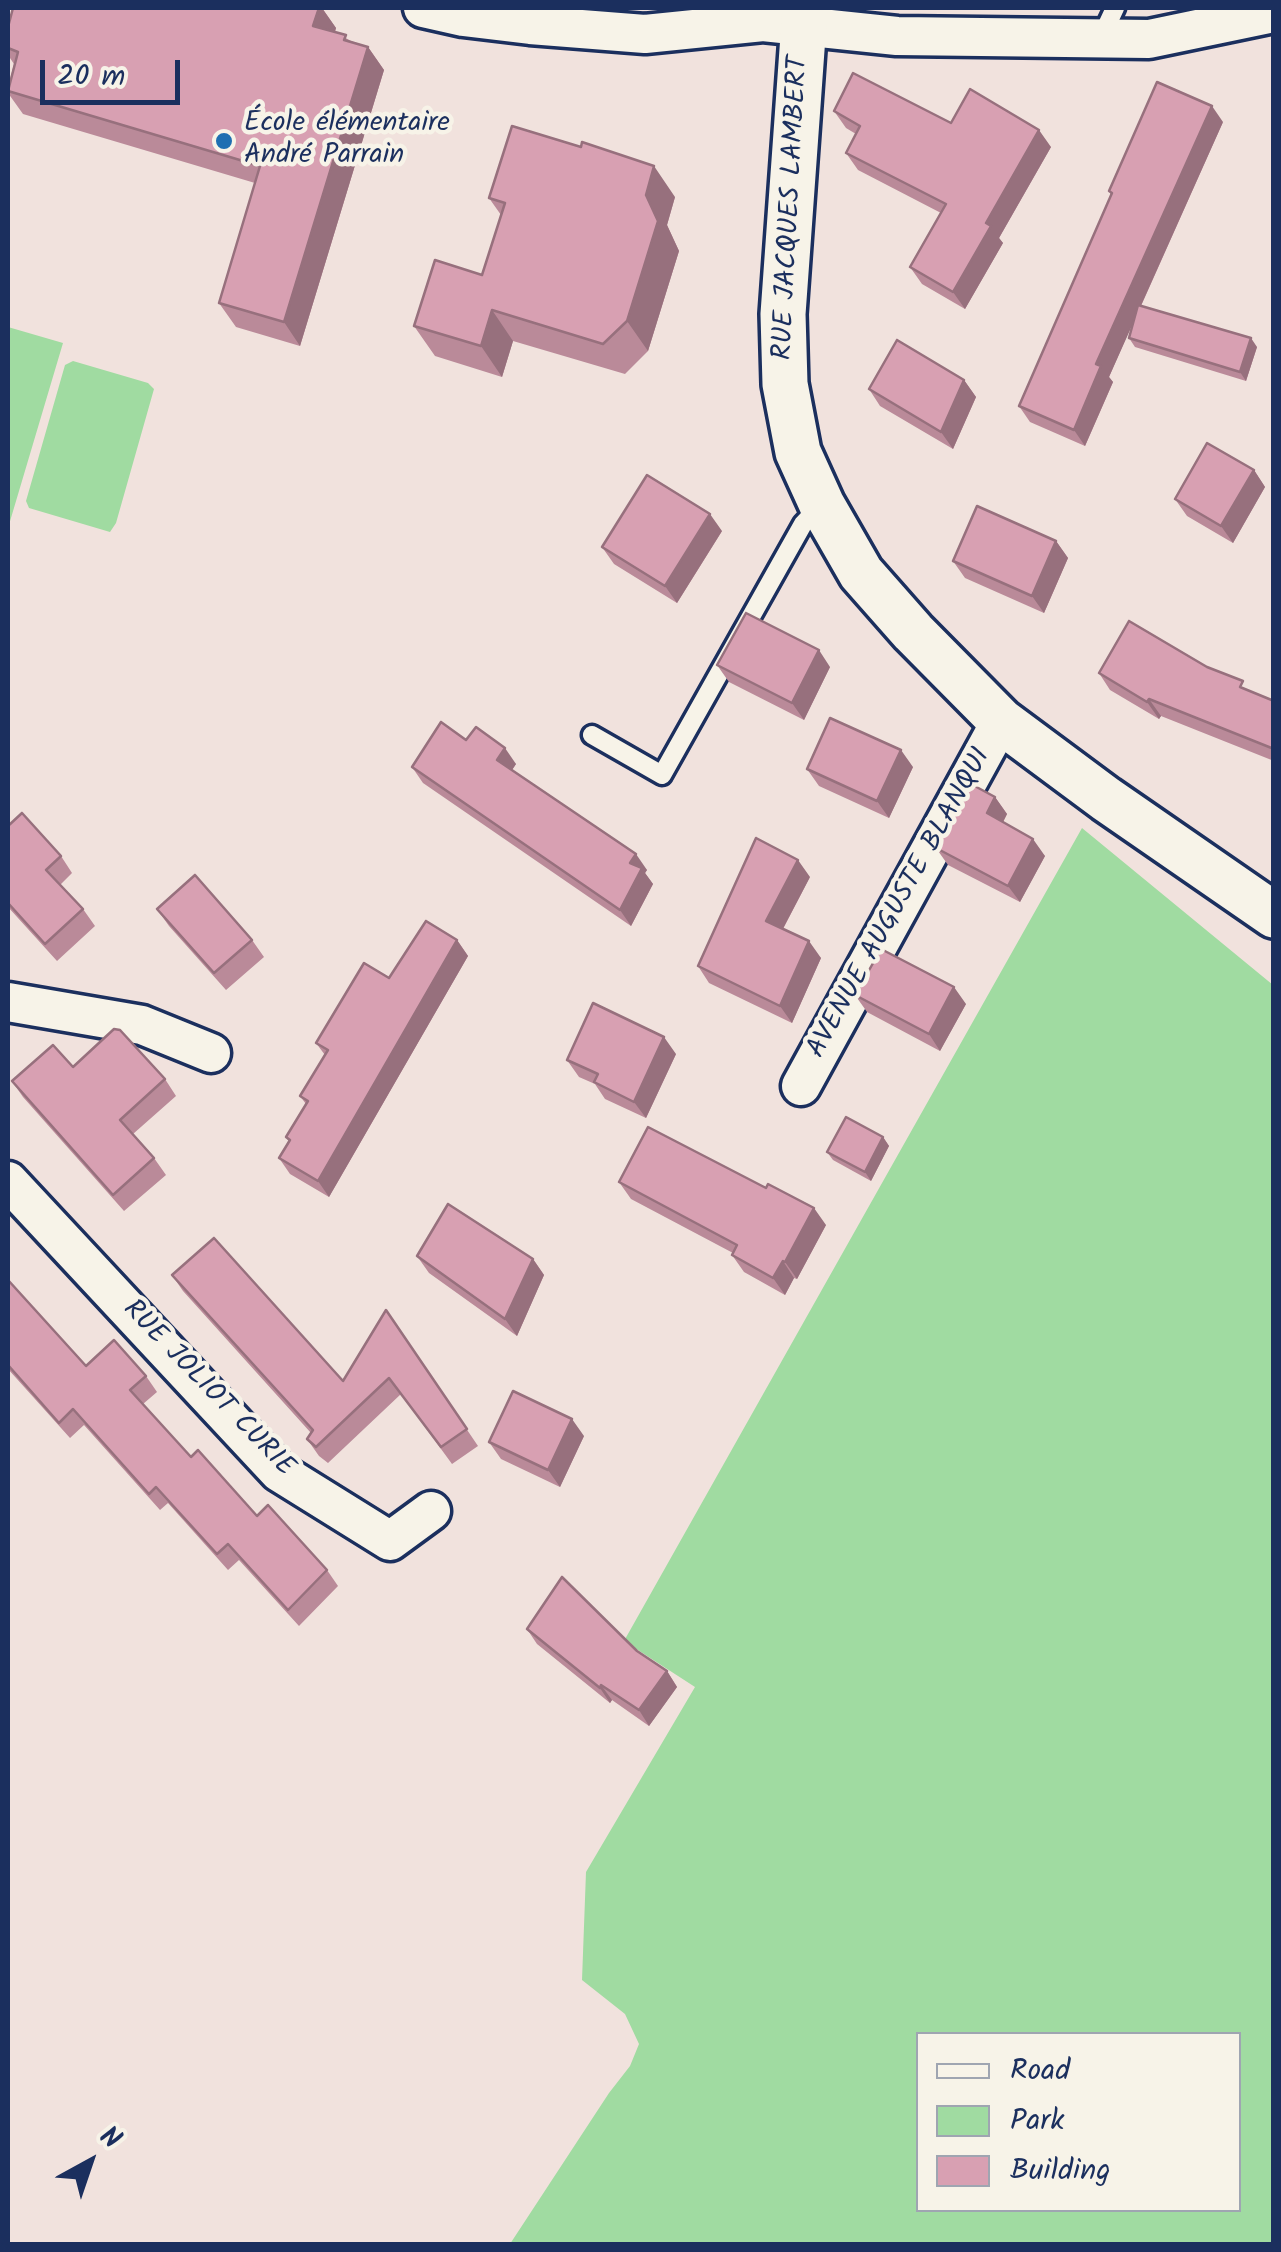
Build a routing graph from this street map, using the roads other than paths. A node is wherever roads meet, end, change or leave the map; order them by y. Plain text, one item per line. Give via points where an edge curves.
1 (423, 8) edge
2 (1274, 12) edge
3 (804, 16) edge
4 (1108, 23) edge
5 (822, 505) junction
6 (1001, 721) junction
7 (592, 735) dead end
8 (1274, 915) edge
9 (8, 1002) edge
10 (211, 1053) dead end
11 (801, 1086) dead end
12 (8, 1180) edge
13 (431, 1512) dead end

1 - 3 street via 645,34
2 - 4 street via 1150,39
3 - 4 street via 897,36
3 - 5 street, RUE JACQUES LAMBERT via 782,314 785,384 798,452
5 - 6 street, RUE JACQUES LAMBERT via 861,573
5 - 7 lane via 804,524 662,774
6 - 8 street, RUE JACQUES LAMBERT
6 - 11 street, AVENUE AUGUSTE BLANQUI
9 - 10 street via 142,1025
12 - 13 street, RUE JOLIOT CURIE via 278,1472 390,1541

